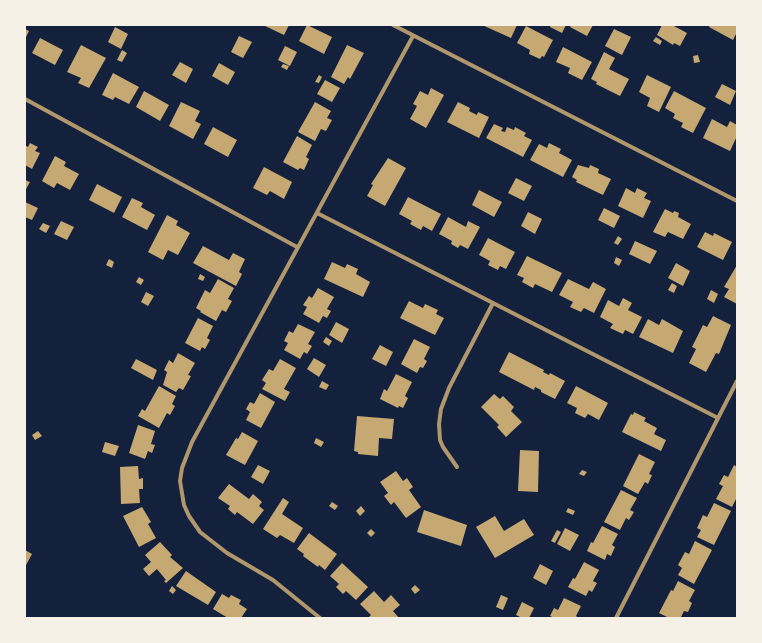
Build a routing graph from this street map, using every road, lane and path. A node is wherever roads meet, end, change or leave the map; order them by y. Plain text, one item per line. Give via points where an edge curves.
1 (393, 25) edge
2 (413, 36) junction
3 (25, 99) edge
4 (737, 201) edge
5 (317, 213) junction
6 (297, 247) junction
7 (493, 303) junction
8 (737, 381) edge
9 (718, 418) junction
10 (457, 467) dead end
11 (320, 618) edge
12 (616, 618) edge

1 - 2 street
2 - 4 street
2 - 5 street
3 - 6 street
5 - 6 street
5 - 7 street
6 - 11 street via 185,456 180,481 184,505 200,532 227,553 273,580
7 - 9 street
7 - 10 street via 449,388 441,409 440,440
8 - 9 street
9 - 12 street

